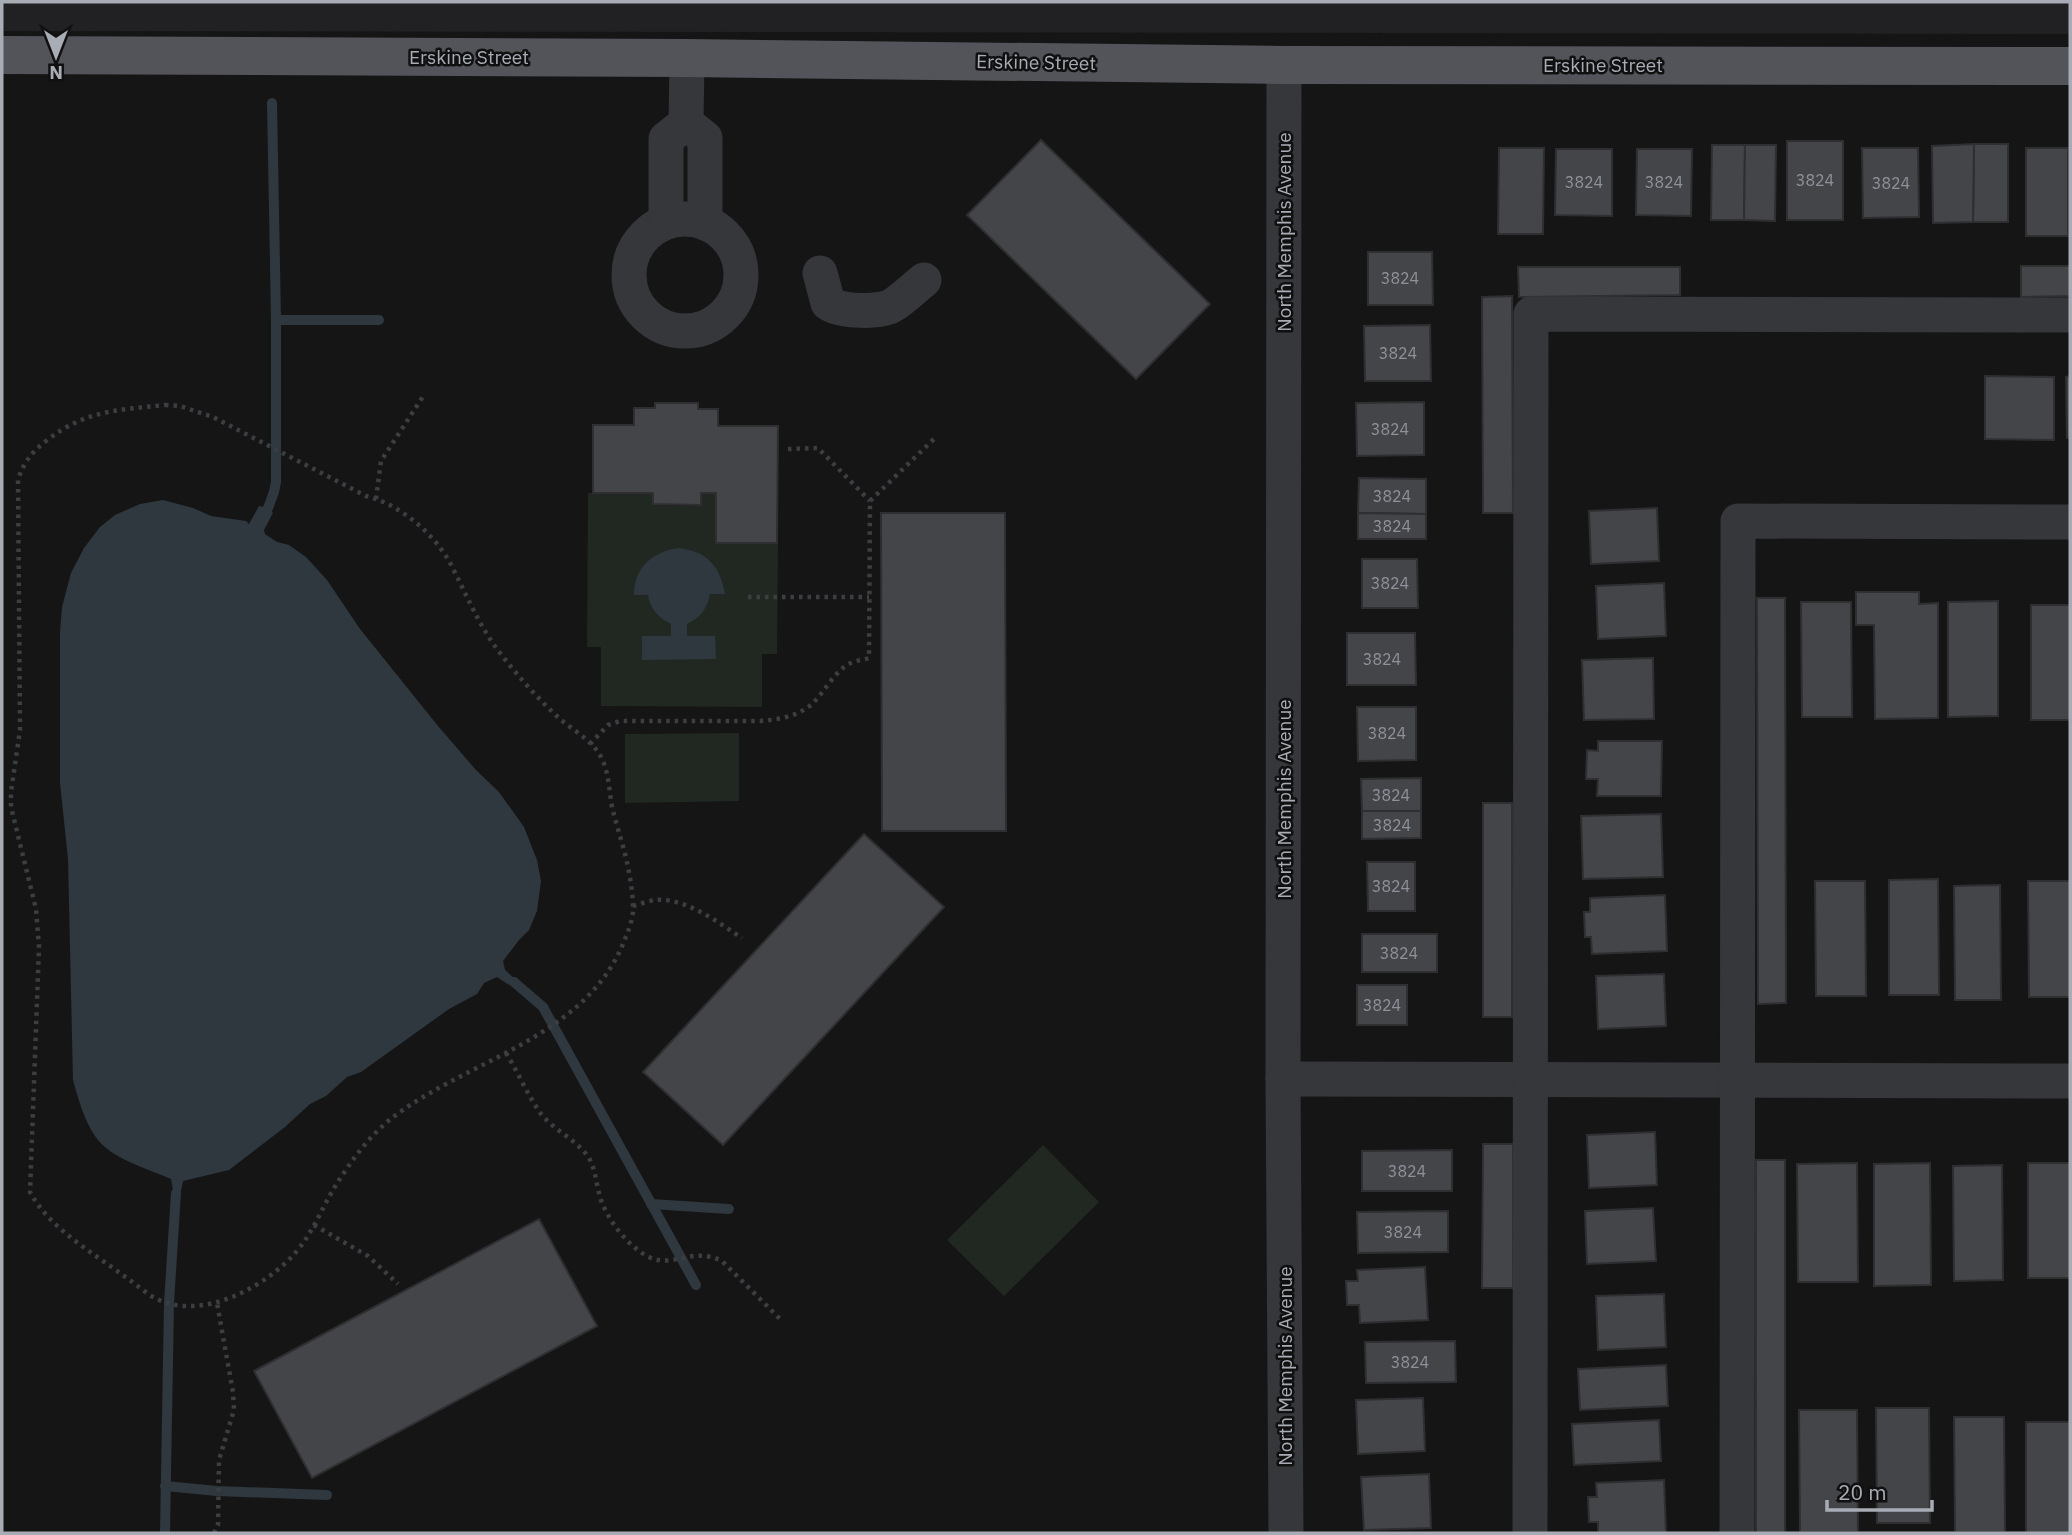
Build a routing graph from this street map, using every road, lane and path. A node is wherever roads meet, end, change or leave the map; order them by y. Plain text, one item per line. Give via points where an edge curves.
1 (2, 55) edge
2 (687, 58) junction
3 (1284, 65) junction
4 (2070, 66) edge
5 (686, 123) junction
6 (666, 222) junction
7 (705, 223) junction
8 (820, 273) dead end
9 (924, 280) dead end
10 (2070, 315) edge
11 (424, 395) dead end
12 (936, 437) dead end
13 (788, 449) dead end
14 (376, 499) junction
15 (870, 501) junction
16 (2070, 522) edge
17 (748, 597) dead end
18 (869, 597) junction
19 (590, 744) junction
20 (633, 906) junction
21 (742, 938) dead end
22 (506, 1052) junction
23 (1283, 1079) junction
24 (1531, 1080) junction
25 (1737, 1080) junction
26 (2070, 1081) edge
27 (314, 1225) junction
28 (398, 1284) dead end
29 (217, 1303) junction
30 (782, 1321) dead end
31 (214, 1533) edge
32 (1286, 1533) edge
33 (1530, 1533) edge
34 (1737, 1533) edge

1 - 2 main road, Erskine Street
2 - 3 main road, Erskine Street
2 - 5 street
3 - 4 main road, Erskine Street
3 - 23 street, North Memphis Avenue
5 - 6 street via 666,139
5 - 7 street via 705,138
6 - 7 street via 685,218
6 - 7 street via 646,234 635,250 629,268 631,287 650,318 683,330 717,321 738,293 739,257 731,242
8 - 9 street via 828,303 840,309 891,307
10 - 24 street via 1531,314
11 - 14 path via 381,461
12 - 15 path
13 - 15 path via 818,448
14 - 19 path via 417,524 433,541 496,647 525,684
14 - 29 path via 213,417 164,405 94,414 62,428 30,455 18,480 20,730 11,799 36,909 38,947 30,1192 73,1239 158,1300 177,1306
15 - 18 path
16 - 25 street via 1738,521
17 - 18 path
18 - 19 path via 869,659 843,668 809,706 796,713 760,722 620,721 608,725
19 - 20 path via 610,783
20 - 21 path via 657,900 687,906
20 - 22 path via 618,954 587,999
22 - 27 path via 388,1121 356,1155
22 - 30 path via 542,1114 589,1159 602,1204 629,1242 657,1260 700,1254 722,1261
23 - 24 street
23 - 32 street, North Memphis Avenue
24 - 25 street
24 - 33 street
25 - 26 street
25 - 34 street
27 - 28 path via 368,1256
27 - 29 path via 281,1267 253,1287
29 - 31 path via 234,1410 219,1460

